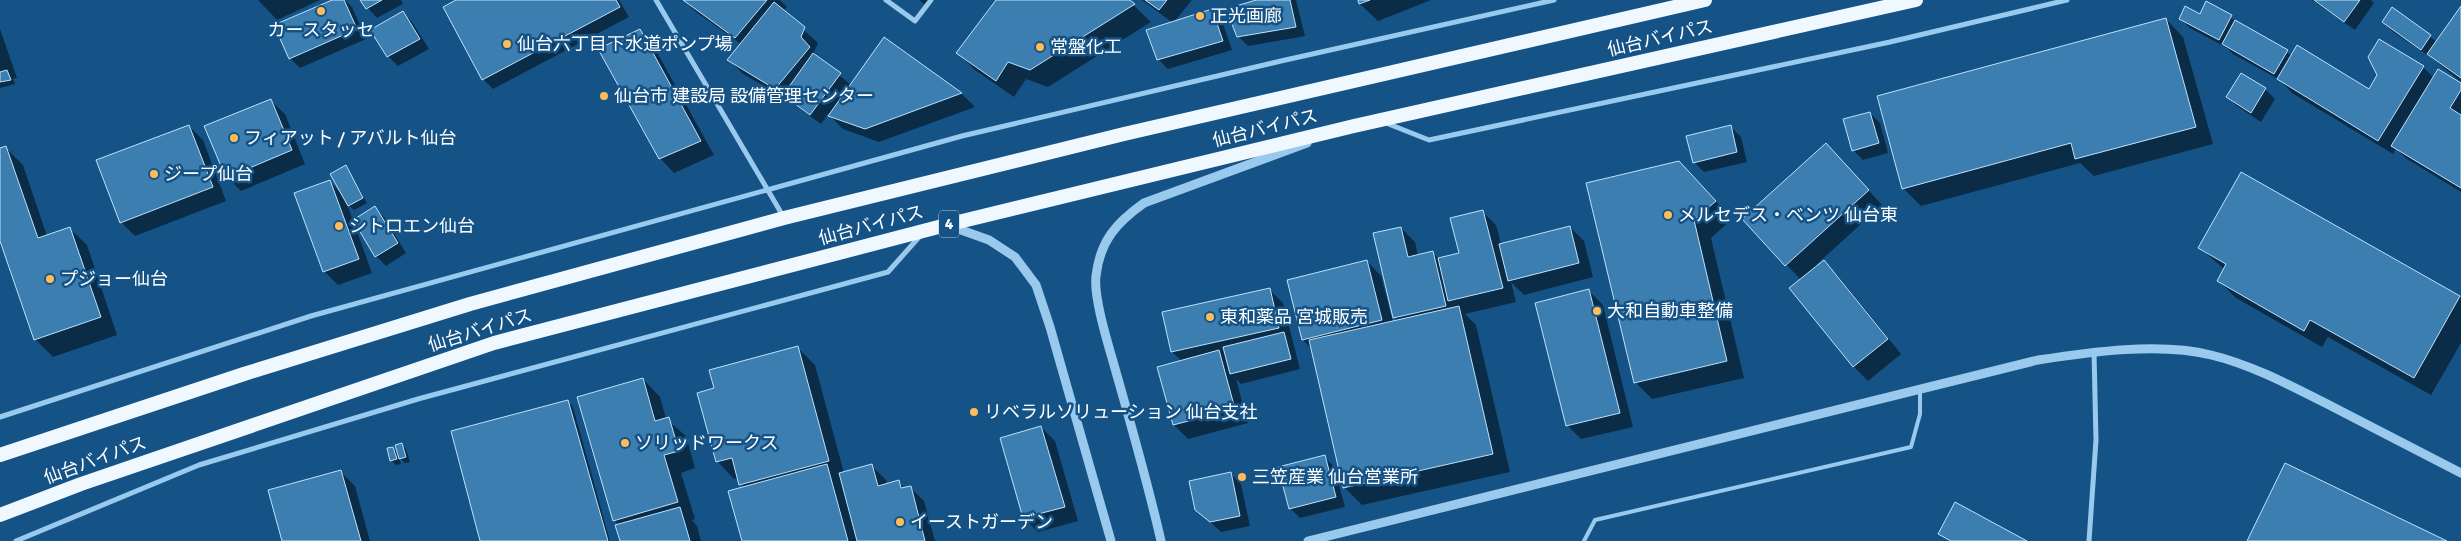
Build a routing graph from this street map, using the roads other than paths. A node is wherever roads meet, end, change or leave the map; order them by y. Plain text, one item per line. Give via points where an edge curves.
1 (656, 0) edge
2 (886, 0) edge
3 (931, 0) edge
4 (1554, 0) edge
5 (1705, 0) edge
6 (1916, 0) edge
7 (2067, 0) edge
8 (1379, 120) junction
9 (1354, 126) junction
10 (766, 188) junction
11 (784, 218) junction
12 (946, 225) junction
13 (925, 230) junction
14 (2094, 352) junction
15 (1920, 388) junction
16 (0, 417) edge
17 (0, 455) edge
18 (2461, 473) edge
19 (0, 515) edge
20 (16, 541) edge
21 (1111, 541) edge
22 (1162, 541) edge
23 (1308, 541) edge
24 (1584, 541) edge
25 (2089, 541) edge

1 - 10 street
2 - 3 street via 915,21
4 - 10 street via 962,136
5 - 11 highway, 仙台バイパス via 1124,134
6 - 8 highway, 仙台バイパス / 4
7 - 8 street via 1890,42 1429,140
8 - 9 highway, 仙台バイパス / 4
9 - 12 highway, 仙台バイパス / 4
9 - 22 street via 1144,203 1122,219 1106,238 1095,277 1099,301
10 - 11 street
10 - 16 street via 311,316
11 - 17 highway, 仙台バイパス via 470,304
12 - 13 highway, 仙台バイパス / 4
12 - 21 street via 989,240 1015,257 1036,285
13 - 19 highway, 仙台バイパス / 4 via 494,343 81,484
13 - 20 street via 888,272 418,399 199,465
14 - 15 street via 2038,360
14 - 18 street via 2153,349 2211,355 2303,392
14 - 25 street via 2096,440
15 - 23 street
15 - 24 lane via 1920,414 1911,447 1595,520

